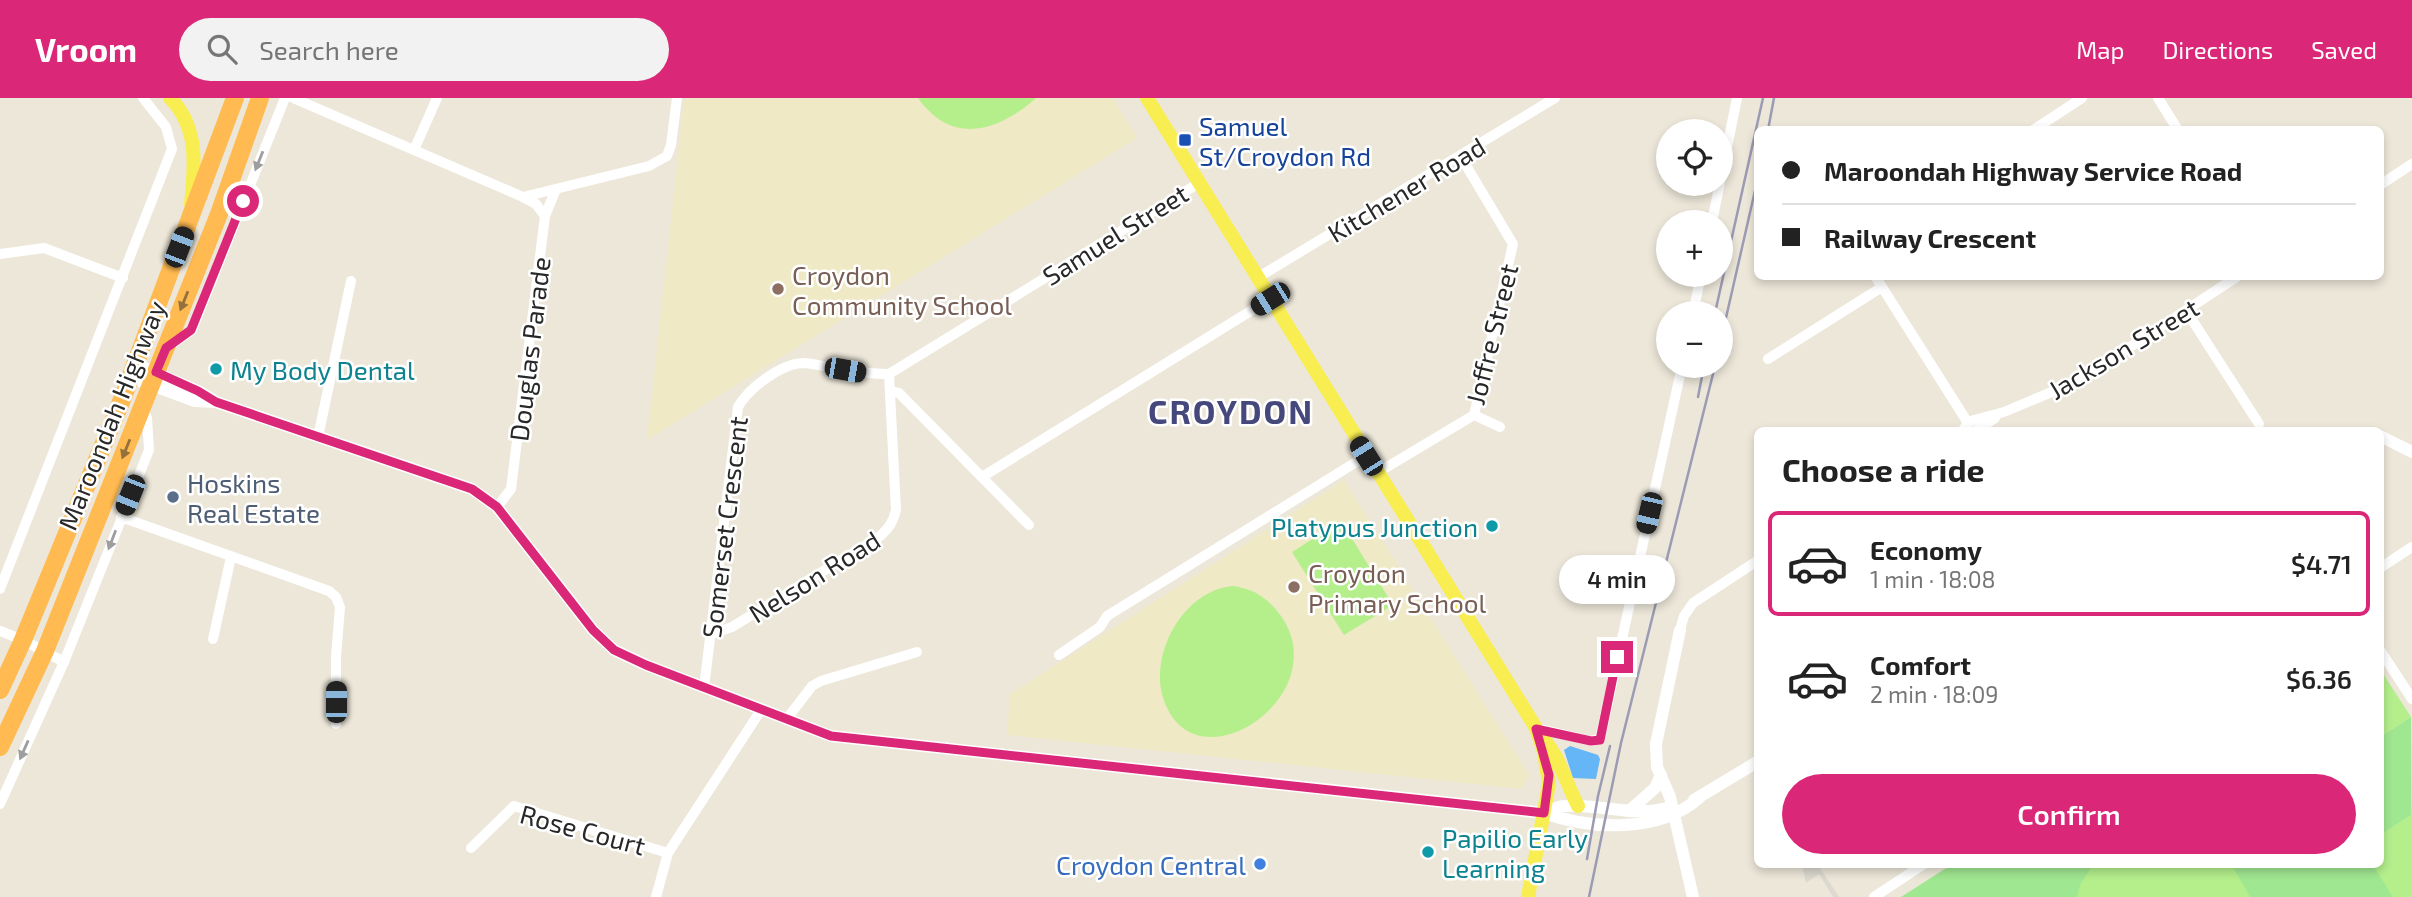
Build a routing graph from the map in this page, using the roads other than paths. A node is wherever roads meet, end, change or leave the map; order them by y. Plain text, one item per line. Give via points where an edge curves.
1 (144, 98) edge
2 (170, 98) edge
3 (235, 98) edge
4 (260, 98) edge
5 (285, 98) edge
6 (293, 98) edge
7 (437, 98) edge
8 (677, 98) edge
9 (1147, 98) edge
10 (1555, 98) edge
11 (1737, 98) edge
12 (2082, 98) edge
13 (2158, 98) edge
14 (2039, 126) edge
15 (2176, 126) edge
16 (414, 150) junction
17 (1461, 157) junction
18 (2412, 164) edge
19 (2384, 182) edge
20 (1199, 183) junction
21 (556, 189) junction
22 (523, 197) junction
23 (1715, 210) edge
24 (545, 216) junction
25 (189, 219) junction
26 (0, 254) edge
27 (123, 278) junction
28 (1257, 278) junction
29 (1878, 280) edge
30 (2232, 280) edge
31 (351, 281) dead end
32 (1882, 287) junction
33 (1270, 299) junction
34 (2186, 312) junction
35 (166, 348) junction
36 (1768, 359) dead end
37 (133, 371) junction
38 (889, 374) junction
39 (1679, 378) edge
40 (154, 379) junction
41 (890, 391) junction
42 (143, 407) junction
43 (2004, 412) junction
44 (1474, 415) junction
45 (2259, 424) dead end
46 (1500, 427) dead end
47 (1965, 427) edge
48 (1982, 427) edge
49 (318, 437) junction
50 (2384, 438) edge
51 (2412, 452) edge
52 (1366, 456) junction
53 (1377, 473) junction
54 (982, 477) junction
55 (497, 507) junction
56 (121, 517) junction
57 (1029, 525) dead end
58 (2412, 547) edge
59 (231, 557) junction
60 (1754, 563) edge
61 (2384, 565) edge
62 (0, 589) edge
63 (1681, 630) joint
64 (0, 631) edge
65 (710, 634) junction
66 (213, 639) dead end
67 (23, 640) junction
68 (45, 651) junction
69 (917, 652) dead end
70 (1059, 654) dead end
71 (2384, 656) edge
72 (64, 662) junction
73 (704, 688) junction
74 (0, 690) edge
75 (2412, 699) edge
76 (761, 710) junction
77 (786, 720) junction
78 (336, 724) dead end
79 (1536, 729) junction
80 (0, 747) edge
81 (1754, 764) edge
82 (1661, 775) junction
83 (0, 804) edge
84 (1578, 806) junction
85 (1674, 810) junction
86 (1629, 811) junction
87 (1544, 813) junction
88 (471, 848) dead end
89 (668, 853) junction
90 (1918, 868) edge
91 (656, 897) edge
92 (1528, 897) edge
93 (1693, 897) edge
94 (1874, 897) edge

1 - 27 street via 166,127 172,149
2 - 25 main road via 189,126 194,147
3 - 25 highway, Maroondah Highway
4 -> 35 highway, Maroondah Highway
5 -> 35 street via 191,330
6 - 16 street
7 - 16 street
8 - 21 street via 667,156 649,166
9 - 20 main road
10 - 17 street, Kitchener Road
11 - 23 street
12 - 14 street
13 - 15 street
16 - 22 street
17 - 28 street, Kitchener Road
17 - 44 street, Joffre Street via 1513,244
18 - 19 street
20 - 28 main road
20 - 38 street, Samuel Street
21 - 22 street
21 - 24 street, Douglas Parade
22 - 24 street
24 - 55 street, Douglas Parade via 514,475 511,489
25 - 37 highway, Maroondah Highway
26 - 27 street via 44,248
27 - 62 street
28 - 33 main road
29 - 32 street
30 - 34 street, Jackson Street
31 - 49 street
32 - 36 street
32 - 47 street
33 - 52 main road
33 - 54 street
34 - 43 street, Jackson Street via 2080,380
34 - 45 street
35 - 40 highway, Maroondah Highway
37 - 40 main road
37 - 67 highway, Maroondah Highway
38 - 41 street, Nelson Road
38 - 65 street, Somerset Crescent via 803,363 765,379 744,397 738,407
39 - 79 street via 1600,740
40 - 42 highway, Maroondah Highway
40 - 49 main road
41 - 54 street via 899,393
41 - 65 street, Nelson Road via 896,510 889,529 732,627
42 - 56 street via 149,450
42 -> 68 highway, Maroondah Highway
43 - 47 street
43 - 48 street
44 - 46 street
44 - 53 street, Joffre Street
49 - 55 main road via 472,489
50 - 51 main road
52 - 53 main road
52 - 70 street via 1107,616 1100,627
53 - 79 main road
54 - 57 street
55 - 73 main road via 604,641 629,658
56 - 59 street
56 -> 72 street
58 - 61 street
59 - 66 street
59 - 78 street via 337,597
60 - 63 street via 1693,603
63 - 82 main road via 1656,744
64 - 67 street
65 - 73 street, Somerset Crescent
67 - 68 street
67 - 74 highway, Maroondah Highway
68 - 72 street
68 - 80 highway, Maroondah Highway
69 - 77 street via 821,681
71 - 75 street
72 -> 83 street
73 - 76 main road
76 - 77 main road
76 - 89 street
77 - 87 main road via 840,737
79 - 84 main road via 1556,754
79 - 87 main road via 1549,775
81 - 85 main road via 1687,808
82 - 85 main road
82 - 86 main road via 1655,788
84 - 86 main road
84 - 87 main road via 1562,805
85 - 86 main road
85 - 87 main road via 1660,819 1616,825
85 - 93 main road
87 - 92 main road
88 - 89 street, Rose Court via 514,806
89 - 91 street
90 - 94 street

